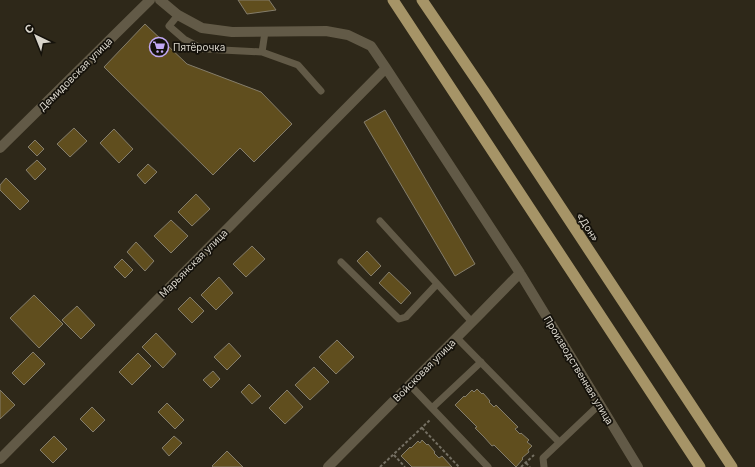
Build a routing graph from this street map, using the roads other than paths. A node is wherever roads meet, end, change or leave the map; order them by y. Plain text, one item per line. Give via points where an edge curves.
1 (150, 0) edge
2 (160, 0) edge
3 (393, 0) edge
4 (422, 0) edge
5 (178, 15) junction
6 (265, 32) junction
7 (262, 52) junction
8 (386, 68) junction
9 (321, 91) dead end
10 (0, 148) edge
11 (380, 221) dead end
12 (341, 262) dead end
13 (520, 273) junction
14 (437, 284) junction
15 (472, 322) junction
16 (457, 338) junction
17 (481, 362) junction
18 (410, 385) junction
19 (600, 404) junction
20 (435, 411) junction
21 (559, 442) junction
22 (0, 459) edge
23 (328, 467) edge
24 (488, 467) edge
25 (544, 467) edge
26 (638, 467) edge
27 (700, 467) edge
28 (732, 467) edge

1 - 10 street, Демидовская улица
2 - 5 street, Производственная улица
3 - 27 highway
4 - 28 highway, «Дон»
5 - 6 street, Производственная улица via 202,28 232,32
5 - 7 lane via 169,26 184,39 203,49
6 - 7 lane
6 - 8 street, Производственная улица via 326,31 348,35 371,46
7 - 9 lane via 298,65
8 - 13 street, Производственная улица
8 - 22 street, Марьянская улица
11 - 14 lane
12 - 14 lane via 399,319 406,317
13 - 15 street, Войсковая улица
13 - 19 street, Производственная улица
14 - 15 lane
15 - 16 street, Войсковая улица
16 - 17 lane
16 - 18 street, Войсковая улица
17 - 20 lane
17 - 21 lane
18 - 20 lane
18 - 23 street, Войсковая улица
19 - 21 lane
19 - 26 street, Производственная улица
20 - 24 lane
21 - 25 lane via 543,458

